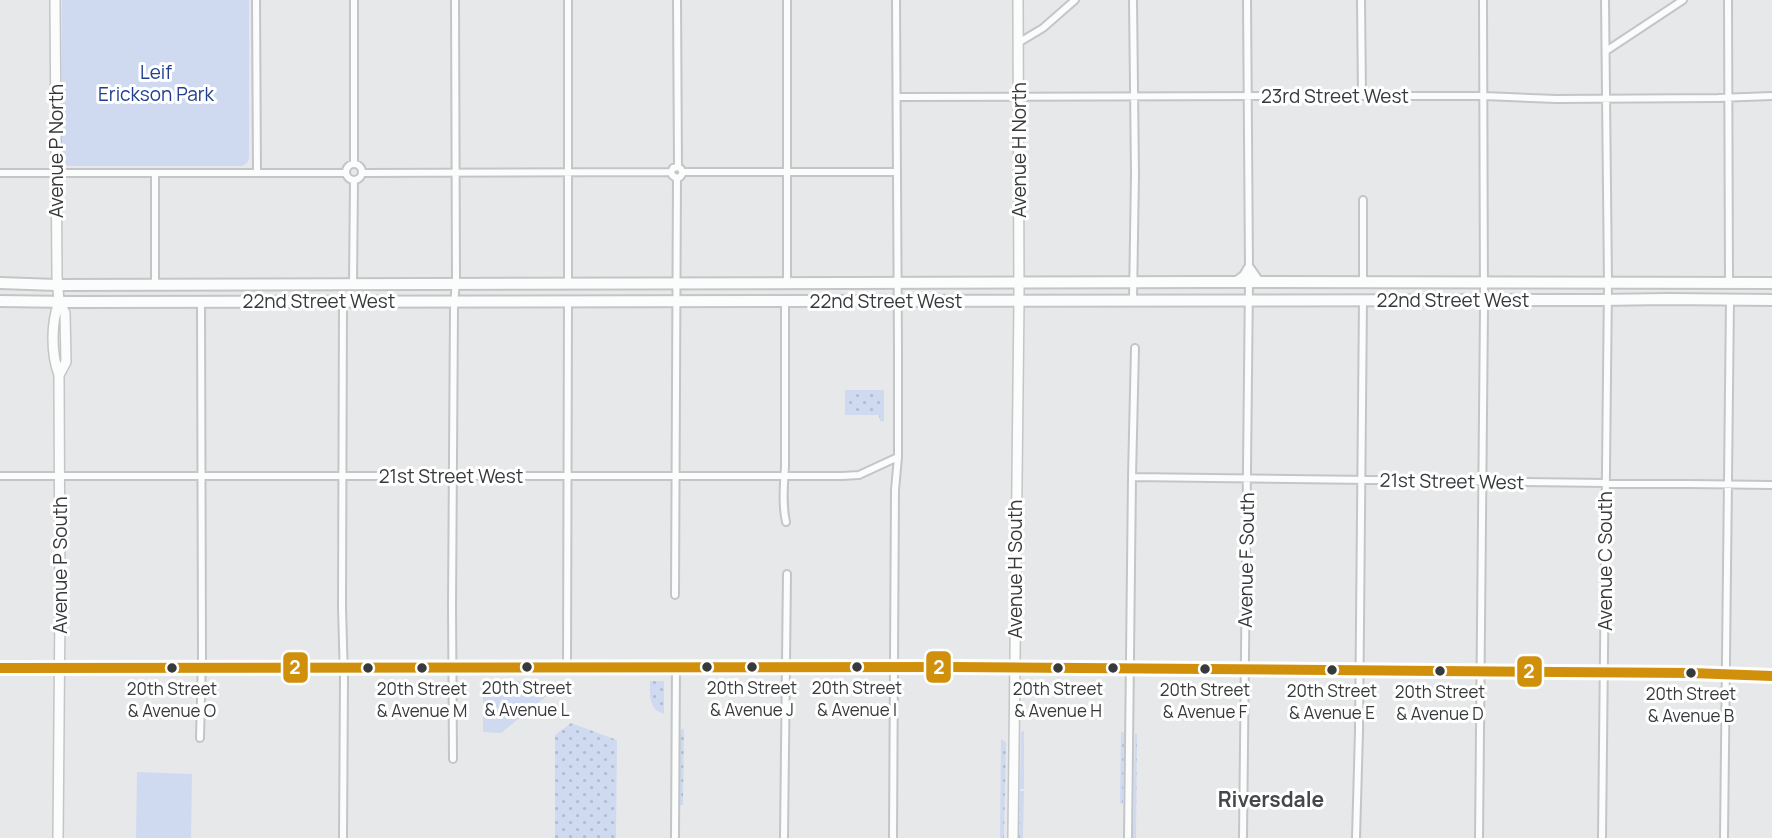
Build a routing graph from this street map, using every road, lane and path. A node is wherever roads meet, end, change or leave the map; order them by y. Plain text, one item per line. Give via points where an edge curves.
1 (55, 0) edge
2 (256, 0) edge
3 (354, 0) edge
4 (455, 0) edge
5 (568, 0) edge
6 (677, 0) edge
7 (787, 0) edge
8 (896, 0) edge
9 (1018, 0) edge
10 (1075, 0) edge
11 (1133, 0) edge
12 (1247, 0) edge
13 (1361, 0) edge
14 (1483, 0) edge
15 (1605, 0) edge
16 (1683, 0) edge
17 (1728, 0) edge
18 (1018, 43) junction
19 (1606, 51) junction
20 (1362, 96) junction
21 (1484, 96) junction
22 (1772, 96) edge
23 (897, 97) junction
24 (1018, 97) junction
25 (1133, 97) junction
26 (1247, 97) junction
27 (1607, 98) junction
28 (1729, 98) junction
29 (354, 164) junction
30 (257, 172) junction
31 (455, 172) junction
32 (568, 172) junction
33 (677, 172) junction
34 (788, 172) junction
35 (896, 172) junction
36 (0, 173) edge
37 (155, 173) junction
38 (345, 173) junction
39 (362, 173) junction
40 (56, 174) junction
41 (354, 181) junction
42 (1363, 200) dead end
43 (1249, 269) junction
44 (456, 281) junction
45 (1248, 282) junction
46 (0, 283) edge
47 (787, 283) junction
48 (897, 283) junction
49 (1018, 283) junction
50 (1133, 283) junction
51 (1363, 283) junction
52 (1772, 283) edge
53 (568, 284) junction
54 (677, 284) junction
55 (1484, 284) junction
56 (1608, 284) junction
57 (1729, 284) junction
58 (57, 285) junction
59 (155, 285) junction
60 (353, 285) junction
61 (0, 300) edge
62 (1018, 300) junction
63 (1133, 300) junction
64 (1363, 300) junction
65 (1484, 300) junction
66 (1608, 300) junction
67 (1730, 300) junction
68 (1772, 300) edge
69 (343, 301) junction
70 (454, 301) junction
71 (568, 301) junction
72 (677, 301) junction
73 (785, 301) junction
74 (897, 301) junction
75 (1248, 301) junction
76 (59, 302) junction
77 (201, 302) junction
78 (1135, 348) dead end
79 (898, 457) junction
80 (0, 476) edge
81 (60, 476) junction
82 (343, 476) junction
83 (453, 476) junction
84 (676, 476) junction
85 (785, 476) junction
86 (201, 477) junction
87 (567, 477) junction
88 (1132, 477) junction
89 (1247, 478) junction
90 (1361, 480) junction
91 (1483, 481) junction
92 (1605, 482) junction
93 (1728, 484) junction
94 (1772, 485) edge
95 (786, 522) dead end
96 (787, 574) dead end
97 (675, 594) dead end
98 (202, 667) junction
99 (343, 667) junction
100 (452, 667) junction
101 (566, 667) junction
102 (676, 667) junction
103 (786, 667) junction
104 (894, 667) junction
105 (0, 668) edge
106 (59, 668) junction
107 (1014, 668) junction
108 (1131, 669) junction
109 (1244, 670) junction
110 (1359, 671) junction
111 (1481, 672) junction
112 (1604, 673) junction
113 (1726, 674) junction
114 (1772, 676) edge
115 (200, 738) dead end
116 (453, 759) dead end
117 (58, 838) edge
118 (343, 838) edge
119 (675, 838) edge
120 (784, 838) edge
121 (893, 838) edge
122 (1013, 838) edge
123 (1128, 838) edge
124 (1244, 838) edge
125 (1356, 838) edge
126 (1479, 838) edge
127 (1602, 838) edge
128 (1724, 838) edge

1 - 40 main road, Avenue P North
2 - 30 street
3 - 29 street
4 - 31 street
5 - 32 street
6 - 33 street
7 - 34 street
8 - 23 street
9 - 18 main road, Avenue H North
10 - 18 street
11 - 25 street
12 - 26 street
13 - 20 street
14 - 21 street
15 - 19 street, Avenue C South
16 - 19 street
17 - 28 street
18 - 24 main road, Avenue H North
19 - 27 street, Avenue C South
20 - 21 street, 23rd Street West
20 - 26 street, 23rd Street West
21 - 27 street, 23rd Street West
21 - 55 street
22 - 28 street, 23rd Street West
23 - 24 street, 23rd Street West
23 - 35 street
24 - 25 street, 23rd Street West
24 - 49 main road, Avenue H North
25 - 26 street, 23rd Street West
25 - 50 street
26 - 43 street
27 - 28 street, 23rd Street West
27 - 56 street, Avenue C South
28 - 57 street
29 - 38 street
29 - 39 street
30 - 37 street
30 - 38 street
31 - 32 street
31 - 39 street
31 - 44 street
32 - 33 street
32 - 53 street
33 - 34 street
33 - 54 street
34 - 35 street
34 - 47 street
35 - 48 street
36 - 40 street
37 - 40 street
37 - 59 street
38 - 41 street
39 - 41 street
40 - 58 main road, Avenue P North
41 - 60 street
42 - 51 street
43 - 45 main road
43 - 45 main road
44 - 53 main road, 22nd Street West
44 - 60 main road, 22nd Street West
44 - 70 street
45 - 50 main road, 22nd Street West
45 - 51 main road, 22nd Street West
45 - 75 street, Avenue F South
46 - 58 main road, 22nd Street West
47 - 48 main road, 22nd Street West
47 - 54 main road, 22nd Street West
48 - 49 main road, 22nd Street West
48 - 74 street
49 - 50 main road, 22nd Street West
49 - 62 main road, Avenue H North
50 - 63 street
51 - 55 main road, 22nd Street West
52 - 57 main road, 22nd Street West
53 - 54 main road, 22nd Street West
54 - 72 street
55 - 56 main road, 22nd Street West
55 - 65 street
56 - 57 main road, 22nd Street West
56 - 66 street, Avenue C South
58 - 59 main road, 22nd Street West
58 - 76 main road, Avenue P North
59 - 60 main road, 22nd Street West
61 - 76 main road, 22nd Street West
62 - 63 main road, 22nd Street West
62 - 74 main road, 22nd Street West
62 - 107 main road, Avenue H South
63 - 75 main road, 22nd Street West
64 - 65 main road, 22nd Street West
64 - 75 main road, 22nd Street West
64 - 90 street
65 - 66 main road, 22nd Street West
65 - 91 street
66 - 67 main road, 22nd Street West
66 - 92 street, Avenue C South
67 - 68 main road, 22nd Street West
67 - 93 street
69 - 70 main road, 22nd Street West
69 - 77 main road, 22nd Street West
69 - 82 street
70 - 71 main road, 22nd Street West
70 - 83 street
71 - 72 main road, 22nd Street West
71 - 87 street
72 - 73 main road, 22nd Street West
72 - 84 street
73 - 74 main road, 22nd Street West
73 - 85 street
74 - 79 street
75 - 89 street, Avenue F South
76 - 77 main road, 22nd Street West
76 - 81 main road, Avenue P South via 54,314 54,363 59,375
77 - 86 street
78 - 88 street
79 - 85 street, 21st Street West via 859,475
79 - 104 street
80 - 81 street, 21st Street West
81 - 86 street, 21st Street West
81 - 106 main road, Avenue P South
82 - 83 street, 21st Street West
82 - 86 street, 21st Street West
82 - 99 street
83 - 87 street, 21st Street West
83 - 100 street
84 - 85 street, 21st Street West
84 - 87 street, 21st Street West
84 - 97 street
85 - 95 street
86 - 98 street
87 - 101 street
88 - 89 street, 21st Street West
88 - 108 street
89 - 90 street, 21st Street West
89 - 109 street, Avenue F South
90 - 91 street, 21st Street West
90 - 110 street
91 - 92 street, 21st Street West
91 - 111 street
92 - 93 street, 21st Street West
92 - 112 street, Avenue C South
93 - 94 street, 21st Street West
93 - 113 street
96 - 103 street
98 - 99 main road
98 - 106 main road
98 - 115 street
99 - 100 main road
99 - 118 street
100 - 101 main road
100 - 116 street
101 - 102 main road
102 - 103 main road
102 - 119 street
103 - 104 main road
103 - 120 street
104 - 107 main road
104 - 121 street
105 - 106 main road
106 - 117 main road, Avenue P South
107 - 108 main road
107 - 122 main road, Avenue H South
108 - 109 main road
108 - 123 street
109 - 110 main road
109 - 124 street, Avenue F South
110 - 111 main road
110 - 125 street
111 - 112 main road
111 - 126 street
112 - 113 main road
112 - 127 street, Avenue C South
113 - 114 main road
113 - 128 street

